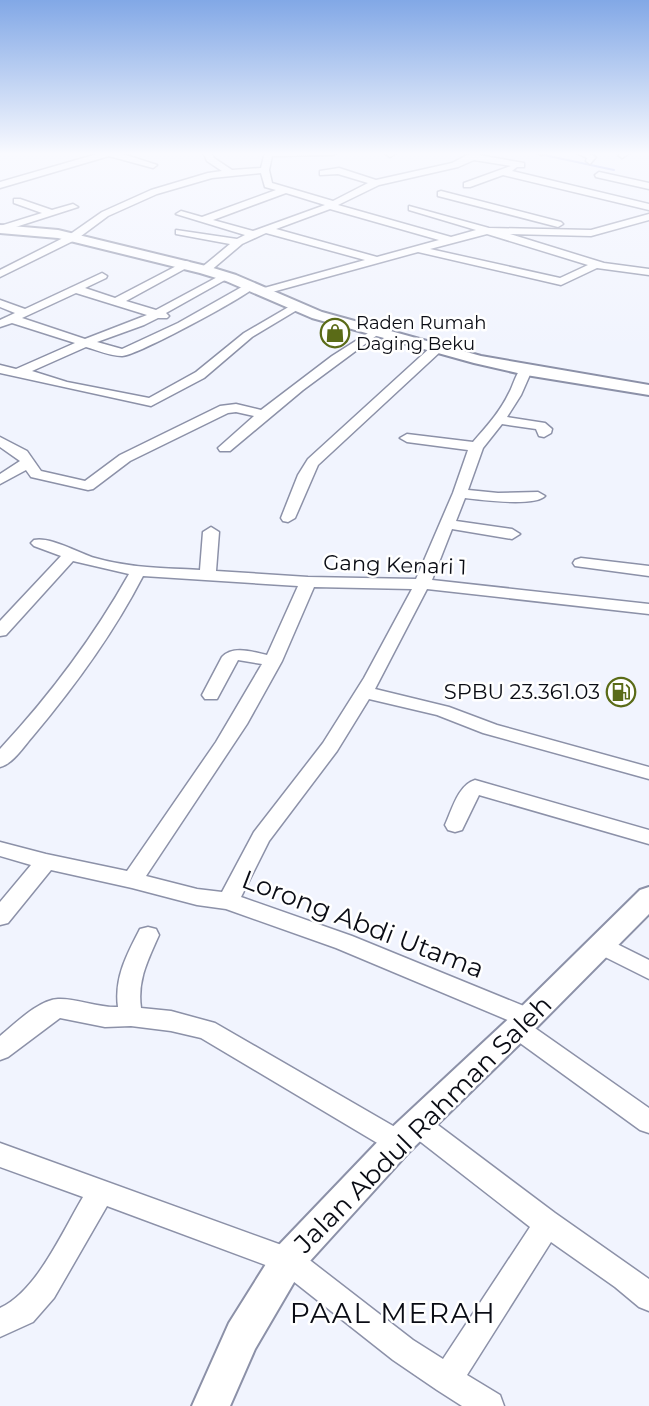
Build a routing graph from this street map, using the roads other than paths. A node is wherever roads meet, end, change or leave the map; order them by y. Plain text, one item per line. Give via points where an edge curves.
1 (36, 218) edge
2 (100, 218) edge
3 (194, 218) edge
4 (209, 218) edge
5 (299, 218) edge
6 (374, 218) edge
7 (443, 218) edge
8 (525, 218) edge
9 (647, 218) edge
10 (490, 219) dead end
11 (203, 220) junction
12 (0, 229) edge
13 (267, 230) junction
14 (520, 230) junction
15 (485, 231) junction
16 (180, 232) dead end
17 (254, 234) junction
18 (73, 237) junction
19 (594, 237) junction
20 (449, 240) junction
21 (238, 242) junction
22 (418, 249) junction
23 (377, 260) junction
24 (186, 264) junction
25 (601, 265) junction
26 (205, 270) junction
27 (649, 272) edge
28 (0, 274) edge
29 (102, 276) dead end
30 (227, 276) junction
31 (76, 289) junction
32 (256, 289) junction
33 (117, 301) junction
34 (0, 303) edge
35 (296, 307) junction
36 (25, 313) junction
37 (159, 314) junction
38 (12, 319) junction
39 (0, 324) edge
40 (182, 325) junction
41 (376, 332) junction
42 (393, 336) junction
43 (87, 342) junction
44 (436, 349) junction
45 (0, 369) edge
46 (526, 370) junction
47 (21, 372) junction
48 (649, 388) edge
49 (262, 414) junction
50 (499, 420) junction
51 (544, 433) dead end
52 (407, 438) dead end
53 (0, 441) edge
54 (477, 447) junction
55 (225, 448) dead end
56 (27, 463) junction
57 (0, 480) edge
58 (460, 494) junction
59 (538, 496) dead end
60 (288, 518) dead end
61 (446, 524) junction
62 (211, 532) dead end
63 (512, 534) dead end
64 (39, 543) dead end
65 (71, 554) junction
66 (581, 563) dead end
67 (138, 571) junction
68 (649, 571) edge
69 (208, 574) junction
70 (308, 582) junction
71 (422, 584) junction
72 (649, 609) edge
73 (2, 626) edge
74 (273, 661) junction
75 (364, 692) junction
76 (211, 695) dead end
77 (0, 761) edge
78 (649, 773) edge
79 (455, 825) dead end
80 (649, 837) edge
81 (0, 849) edge
82 (46, 862) junction
83 (132, 880) junction
84 (649, 897) edge
85 (228, 901) junction
86 (0, 917) edge
87 (148, 935) dead end
88 (601, 945) junction
89 (649, 970) edge
90 (131, 1016) junction
91 (522, 1023) junction
92 (0, 1050) edge
93 (649, 1122) edge
94 (407, 1133) junction
95 (0, 1155) edge
96 (102, 1191) junction
97 (545, 1222) junction
98 (288, 1260) junction
99 (649, 1297) edge
100 (0, 1323) edge
101 (447, 1380) junction
102 (211, 1406) edge
103 (489, 1406) edge

1 - 12 street
2 - 18 street
3 - 11 street
4 - 11 street
5 - 13 street
6 - 20 street
7 - 15 street
8 - 19 street
9 - 19 street
10 - 14 street
11 - 17 street
12 - 18 main road
13 - 17 street
13 - 23 street
14 - 15 street
14 - 19 street
15 - 20 street
15 - 25 street
16 - 21 street
17 - 21 street
18 - 24 main road
18 - 28 street
20 - 22 street
21 - 26 street
22 - 23 street
22 - 25 street via 561,282
23 - 32 street
24 - 26 main road
24 - 33 street
25 - 27 street
26 - 30 main road
29 - 31 street
30 - 32 main road
30 - 37 street
31 - 33 street
31 - 36 street
32 - 35 main road
32 - 40 street
33 - 37 street
34 - 36 street
35 - 41 main road
35 - 47 street via 248,334 200,375 151,402
36 - 38 street
37 - 40 street
37 - 43 street
38 - 39 street
38 - 43 street
40 - 43 street via 123,353
41 - 42 main road
41 - 49 street
42 - 44 main road
42 - 48 main road via 527,367
43 - 47 street
44 - 46 main road
44 - 60 street via 313,462 303,476 297,502
45 - 47 street
46 - 48 main road
46 - 50 street
49 - 55 street
49 - 56 street via 225,408 125,458 88,486 36,474
50 - 51 street via 540,426
50 - 54 street
52 - 54 street
53 - 56 street via 22,454
54 - 58 street
56 - 57 street
58 - 59 street
58 - 61 street
61 - 63 street
61 - 71 street
62 - 69 street
64 - 65 street, Gang Kenari 1
65 - 67 street, Gang Kenari 1
65 - 73 street
66 - 68 street
67 - 69 street, Gang Kenari 1
67 - 77 street via 118,610 70,681
69 - 70 street, Gang Kenari 1
70 - 71 street, Gang Kenari 1
70 - 74 street
71 - 72 street, Gang Kenari 1
71 - 75 street
74 - 76 street via 231,657
74 - 83 street via 246,710
75 - 78 street via 442,711 490,729
75 - 85 street via 330,747 261,837
79 - 80 street via 475,788
81 - 82 street, Lorong Abdi Utama
82 - 83 street, Lorong Abdi Utama
82 - 86 street
83 - 85 street, Lorong Abdi Utama
84 - 88 main road, Jalan Abdul Rahman Saleh
85 - 91 street, Lorong Abdi Utama via 344,942
87 - 90 street via 128,978
88 - 89 street
88 - 91 main road, Jalan Abdul Rahman Saleh
90 - 92 street via 105,1017 58,1008
90 - 94 street via 207,1030
91 - 93 street, Lorong Abdi Utama
91 - 94 main road, Jalan Abdul Rahman Saleh
94 - 97 street
94 - 98 main road, Jalan Abdul Rahman Saleh
95 - 96 street
96 - 98 street
96 - 100 street via 44,1288 23,1312
97 - 99 street
97 - 101 street
98 - 101 street
98 - 102 main road, Jalan Abdul Rahman Saleh via 242,1336
101 - 103 street

